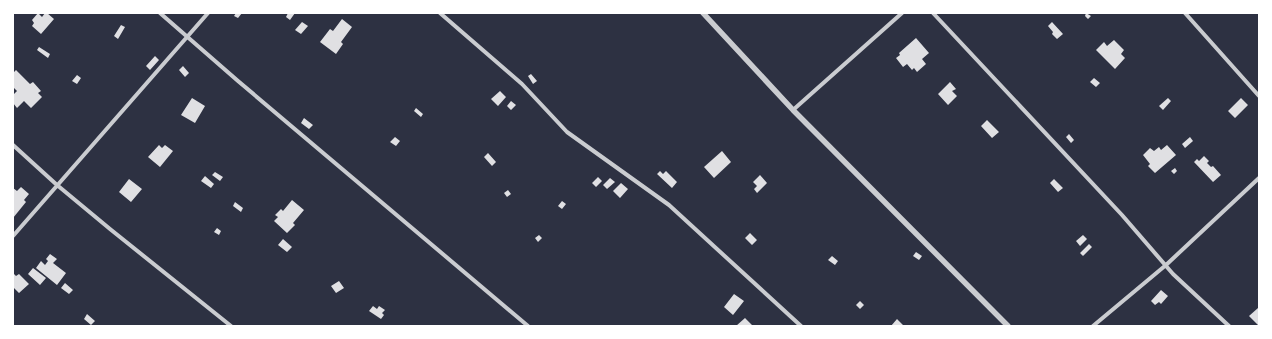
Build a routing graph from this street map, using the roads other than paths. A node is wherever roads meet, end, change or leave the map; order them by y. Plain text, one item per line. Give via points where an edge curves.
1 (160, 13) edge
2 (208, 13) edge
3 (440, 13) edge
4 (703, 13) edge
5 (902, 13) edge
6 (933, 13) edge
7 (1185, 13) edge
8 (188, 36) junction
9 (1259, 96) edge
10 (793, 110) junction
11 (13, 145) edge
12 (1259, 178) edge
13 (57, 185) junction
14 (13, 236) edge
15 (1166, 265) junction
16 (231, 326) edge
17 (528, 326) edge
18 (801, 326) edge
19 (1008, 326) edge
20 (1093, 326) edge
21 (1229, 326) edge

1 - 8 street
2 - 8 street
3 - 18 street via 522,84 567,132 669,205
4 - 10 street
5 - 10 street
6 - 15 street
7 - 9 street
8 - 13 street
8 - 17 street
10 - 19 street
11 - 13 street
12 - 15 street
13 - 14 street
13 - 16 street
15 - 20 street
15 - 21 street

